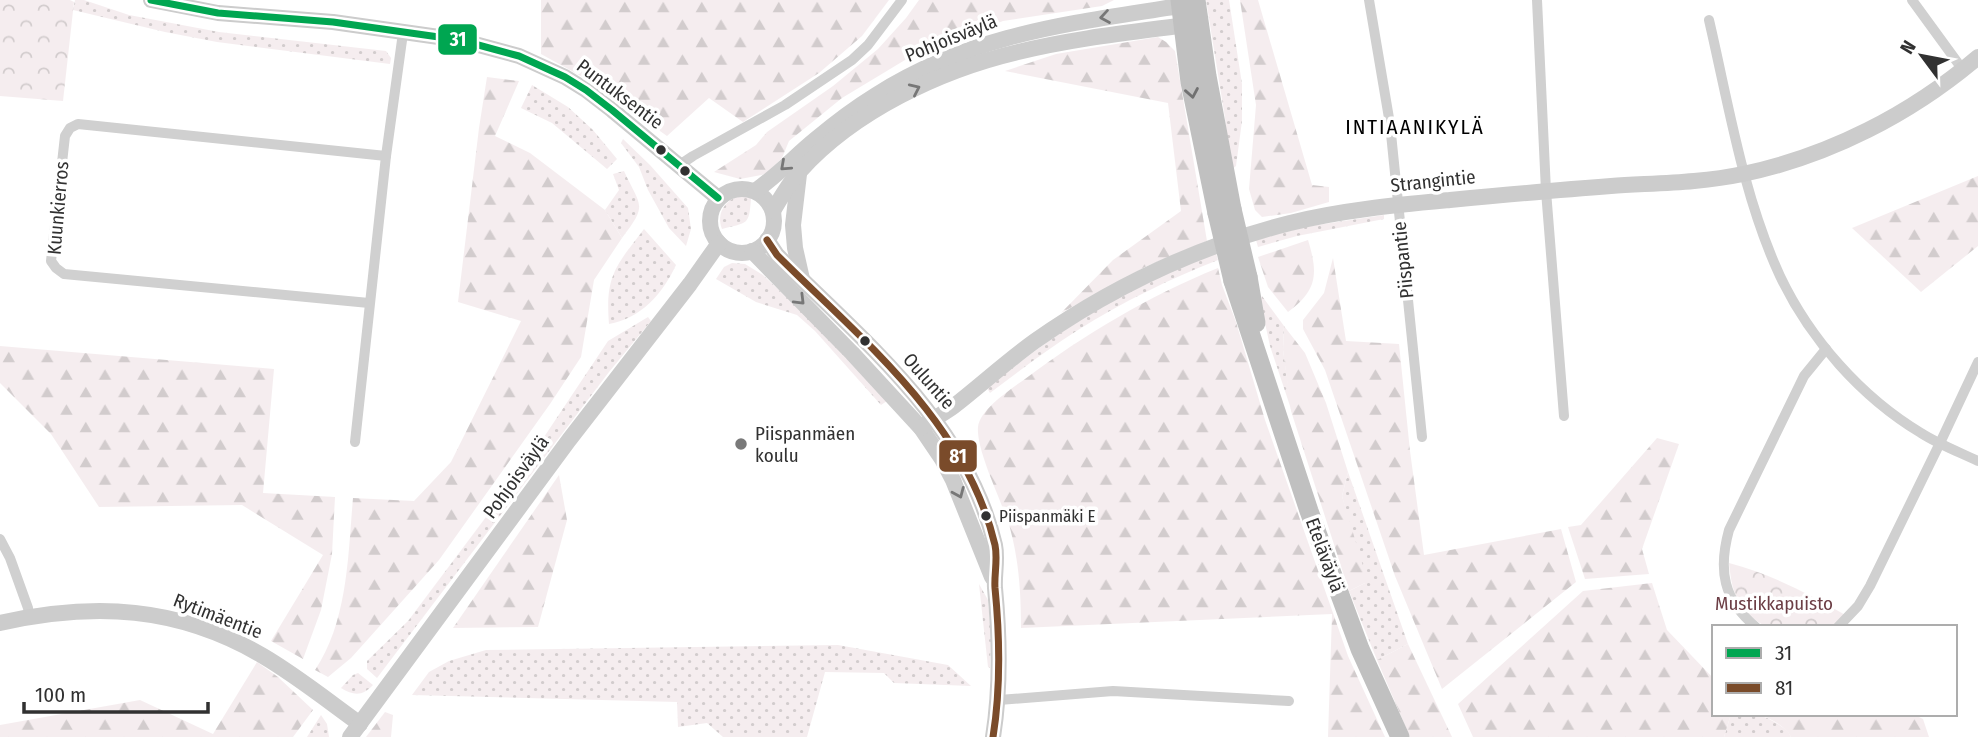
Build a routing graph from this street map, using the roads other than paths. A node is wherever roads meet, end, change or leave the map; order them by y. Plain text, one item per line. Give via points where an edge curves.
1 (151, 0) edge
2 (902, 0) edge
3 (1369, 0) edge
4 (1537, 0) edge
5 (1912, 0) edge
6 (1188, 2) edge
7 (1148, 6) edge
8 (1709, 20) dead end
9 (1191, 25) junction
10 (403, 33) junction
11 (1978, 57) edge
12 (1963, 70) junction
13 (386, 156) junction
14 (678, 166) junction
15 (800, 172) junction
16 (1745, 173) junction
17 (755, 191) junction
18 (1546, 191) junction
19 (718, 198) junction
20 (1397, 205) junction
21 (773, 211) junction
22 (767, 240) junction
23 (719, 243) junction
24 (752, 251) junction
25 (802, 279) junction
26 (369, 303) junction
27 (1826, 349) junction
28 (1978, 362) edge
29 (1564, 416) dead end
30 (935, 418) junction
31 (920, 428) junction
32 (1422, 437) dead end
33 (355, 442) dead end
34 (1940, 443) junction
35 (1978, 461) edge
36 (0, 539) edge
37 (995, 585) junction
38 (29, 616) junction
39 (0, 623) edge
40 (1754, 625) edge
41 (1840, 625) edge
42 (999, 701) junction
43 (1289, 701) dead end
44 (354, 730) edge
45 (993, 737) edge
46 (1400, 737) edge

1 - 10 main road, Puntuksentie via 218,13
2 - 14 street via 852,60 785,105
3 - 20 street, Piispantie via 1390,124
4 - 18 street
5 - 12 street
6 - 7 main road, Pohjoisväylä
6 - 9 highway, Eteläväylä
7 -> 17 main road, Pohjoisväylä via 1026,32 930,66 850,112
8 - 16 street
15 -> 9 main road, Pohjoisväylä via 884,104 967,67 1048,46
9 - 46 highway, Eteläväylä, bridge via 1193,95 1263,369 1360,649
10 - 13 street
10 - 14 main road, Puntuksentie via 490,46 565,77
11 - 12 main road, Strangintie
12 - 16 main road, Strangintie via 1869,129 1790,161
13 - 26 street
13 - 26 street, Kuunkierros via 78,124 65,136 51,261 64,274
14 - 19 main road, Puntuksentie
15 - 21 main road, Pohjoisväylä
15 - 25 main road via 793,225
16 - 18 main road, Strangintie
16 - 27 street via 1782,279
17 - 19 main road via 736,189
17 - 21 main road
18 - 20 main road, Strangintie
18 - 29 street
19 - 23 main road via 709,223
20 - 30 main road, Strangintie via 1290,223 1192,255 1138,279 1034,341
20 - 32 street, Piispantie
21 - 22 main road via 774,226
22 - 24 main road
22 - 25 main road, Ouluntie
23 - 24 main road via 733,252
23 - 44 main road, Pohjoisväylä
24 -> 31 main road, Ouluntie
25 - 30 main road, Ouluntie
26 - 33 street
27 - 34 street via 1876,400
27 - 40 street via 1804,376 1723,549 1729,593
28 - 34 street
30 - 31 main road, Strangintie
30 - 37 main road, Ouluntie via 985,510 996,549
31 -> 37 main road, Ouluntie via 953,480
34 - 35 street
34 - 41 street via 1858,606
36 - 38 street
37 - 42 main road, Ouluntie
38 - 39 main road, Rytimäentie
38 - 44 main road, Rytimäentie via 114,610 178,620 263,656 303,682
42 - 43 street via 1113,691
42 - 45 main road, Ouluntie

